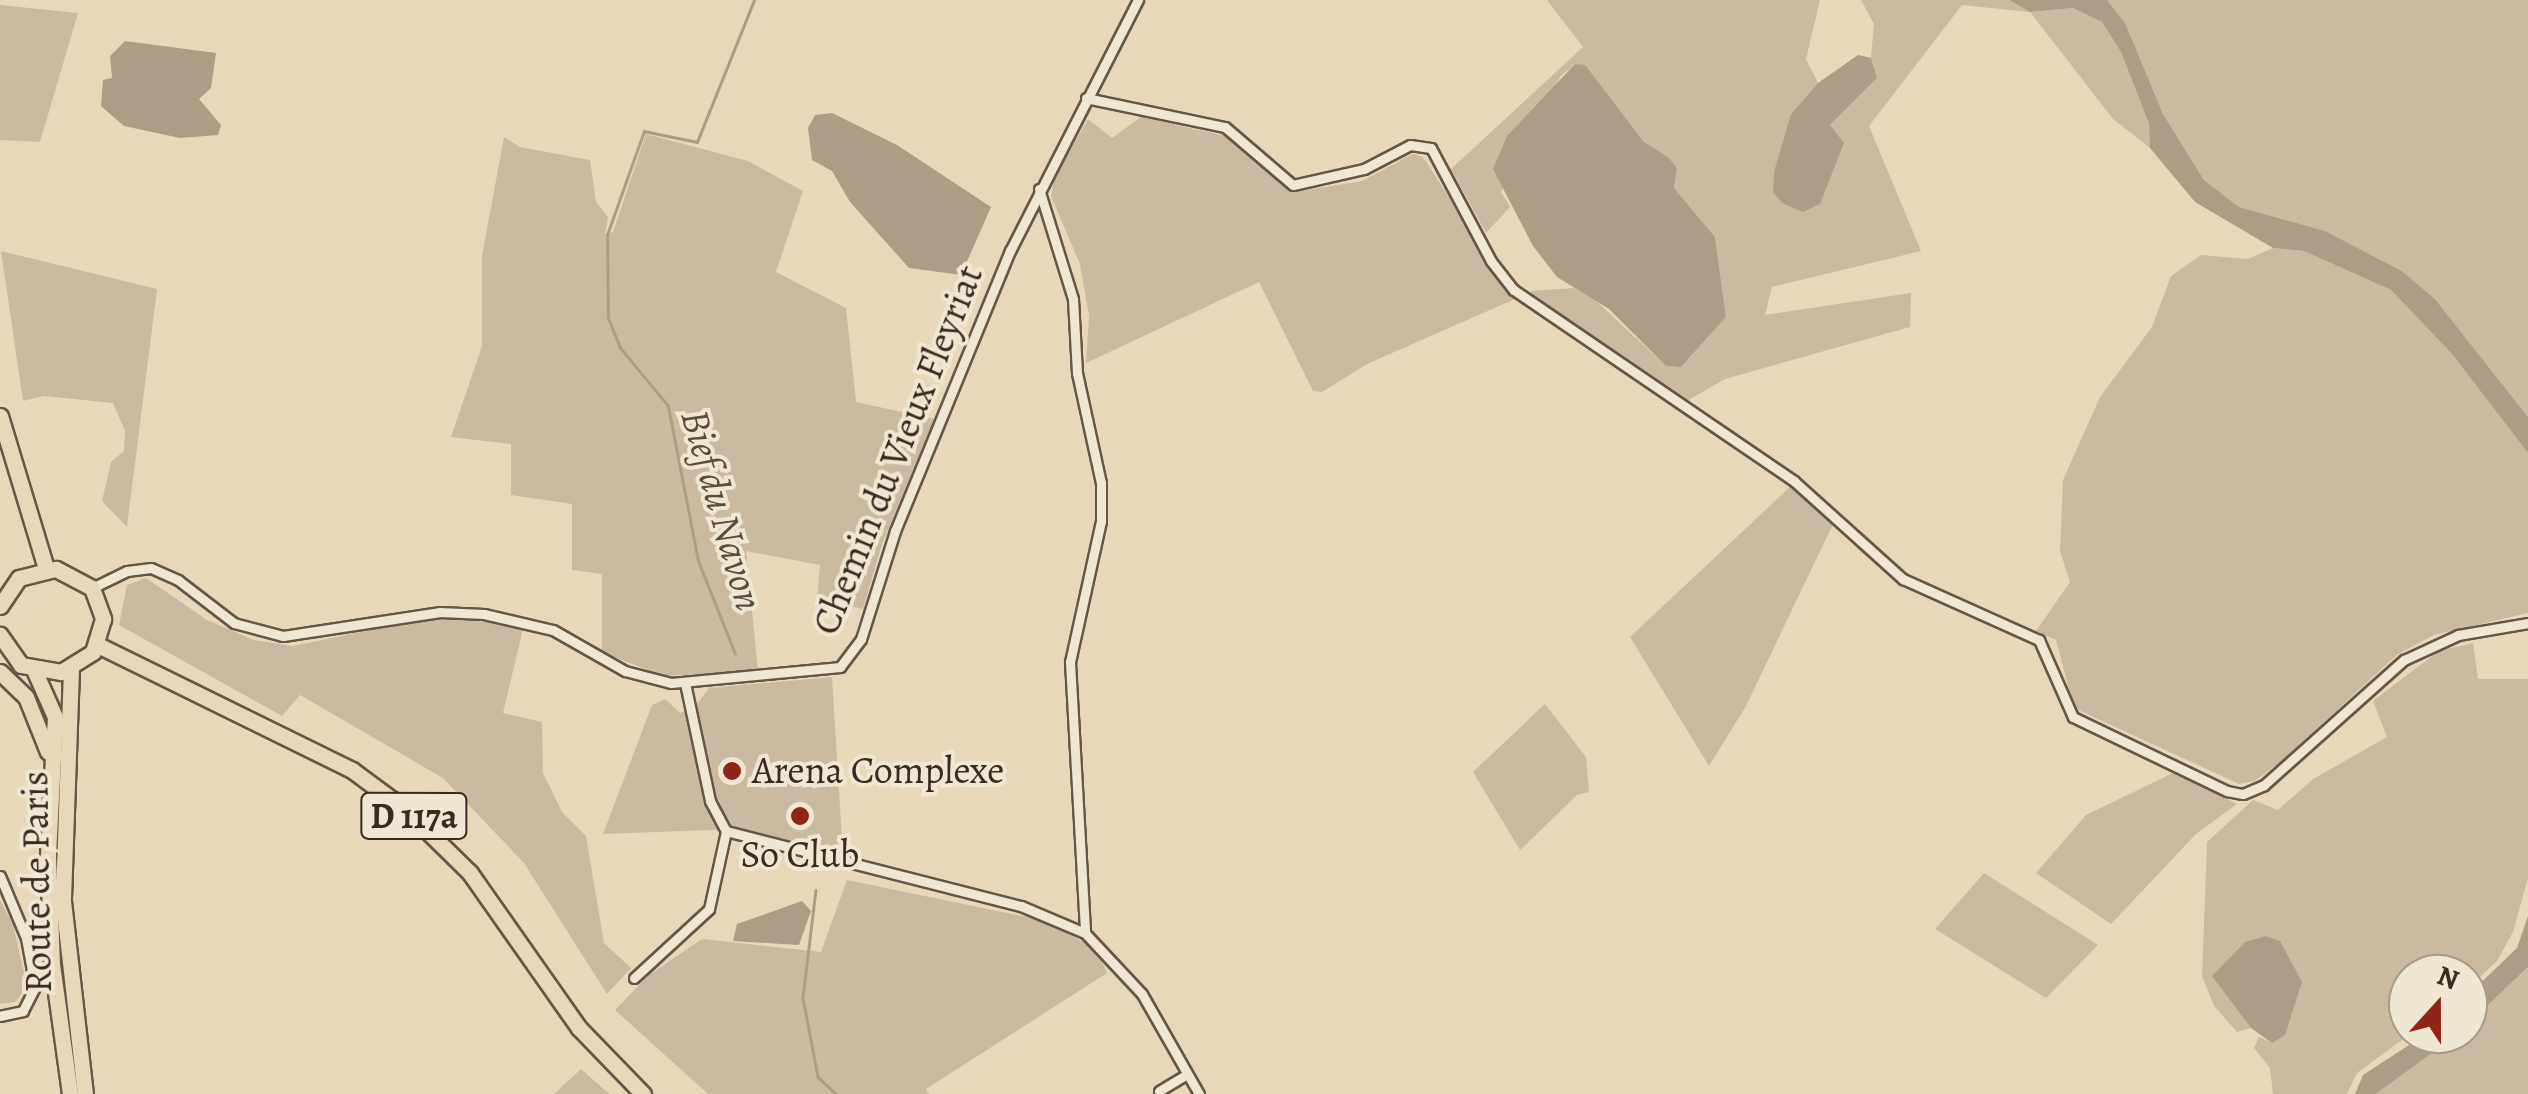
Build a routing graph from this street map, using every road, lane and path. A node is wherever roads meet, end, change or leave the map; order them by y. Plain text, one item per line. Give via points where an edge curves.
1 (1138, 0) edge
2 (1086, 98) junction
3 (1038, 190) junction
4 (0, 416) edge
5 (4, 440) edge
6 (46, 568) junction
7 (92, 588) junction
8 (0, 606) edge
9 (2528, 623) edge
10 (0, 636) edge
11 (98, 645) junction
12 (71, 669) junction
13 (0, 672) edge
14 (35, 672) junction
15 (686, 683) junction
16 (52, 766) junction
17 (726, 831) junction
18 (0, 876) edge
19 (1085, 933) junction
20 (634, 978) dead end
21 (0, 1016) edge
22 (1188, 1074) junction
23 (1159, 1091) dead end
24 (70, 1094) edge
25 (85, 1094) edge
26 (643, 1094) edge
27 (1199, 1094) edge

1 - 2 street, Chemin du Vieux Fleyriat
2 - 3 street, Chemin du Vieux Fleyriat
2 - 9 street via 1225,127 1292,185 1364,169 1410,145 1431,148 1491,261 1514,290 1809,492 1903,579 2039,640 2073,717 2226,792 2244,794 2264,785 2404,660 2458,635
3 - 15 street, Chemin du Vieux Fleyriat via 895,532 856,650 828,672
3 - 19 street via 1073,299 1077,373 1101,483 1102,520 1070,662
4 - 5 main road
5 - 6 main road
6 - 7 main road via 66,571
6 - 8 main road via 19,578
7 - 11 main road via 103,620
7 - 15 street, Chemin du Vieux Fleyriat via 127,570 151,568 234,623 283,636 440,612 484,614 554,630 639,677
10 - 14 main road via 10,654
11 - 12 main road
11 - 26 main road, D 117a via 339,763 406,810 470,873 570,1018
12 - 14 main road
12 - 25 main road, Route de Paris via 63,902
13 - 16 main road via 34,712
14 - 16 main road, Route de Paris via 52,701
15 - 17 street via 710,802
16 - 24 main road, Route de Paris via 52,964
17 - 19 street via 1021,906
17 - 20 street via 709,909
18 - 21 street via 26,938 35,987 22,1011
19 - 22 street via 1142,994
22 - 23 street
22 - 27 street

